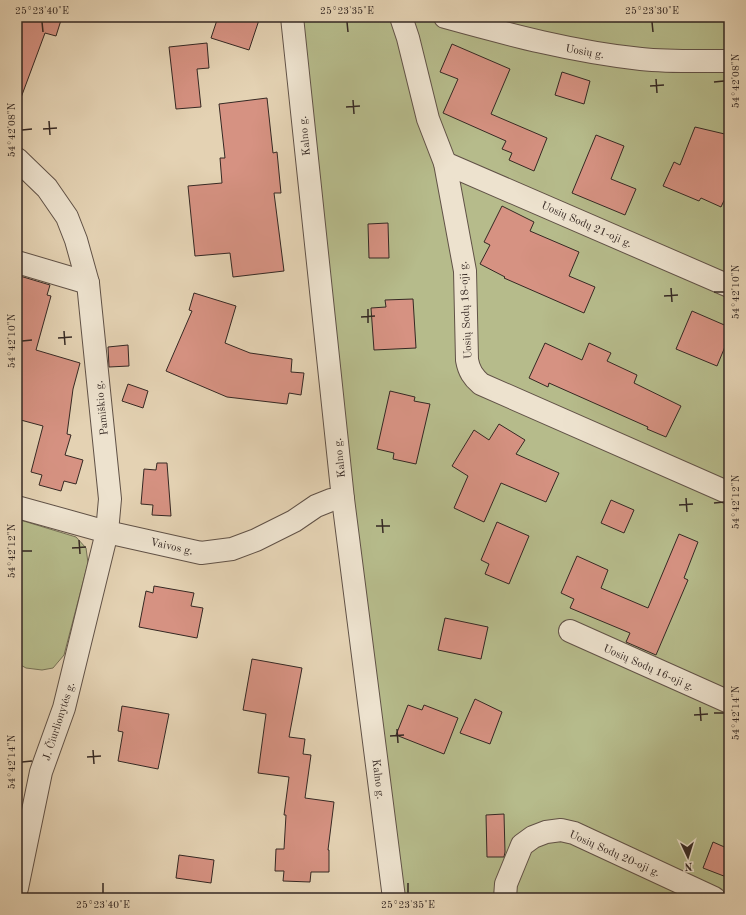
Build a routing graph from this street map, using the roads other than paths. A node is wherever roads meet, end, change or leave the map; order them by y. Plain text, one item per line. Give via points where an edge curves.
1 (292, 17) edge
2 (401, 17) edge
3 (445, 17) edge
4 (729, 61) edge
5 (17, 159) edge
6 (445, 162) junction
7 (17, 262) edge
8 (88, 283) junction
9 (729, 286) edge
10 (729, 493) edge
11 (343, 499) junction
12 (17, 507) edge
13 (107, 532) junction
14 (570, 631) dead end
15 (729, 702) edge
16 (17, 888) edge
17 (394, 898) edge
18 (505, 898) edge
19 (714, 898) edge

1 - 11 street, Kalno g.
2 - 6 street, Uosių Sodų 18-oji g. via 428,119
3 - 4 street, Uosių g. via 524,39 589,53 643,60
5 - 8 street, Pamiškio g. via 47,188 67,217
6 - 9 street, Uosių Sodų 21-oji g.
6 - 10 street, Uosių Sodų 18-oji g. via 466,271 467,360 468,370 474,378 482,384
7 - 8 street
8 - 13 street, Pamiškio g. via 110,499
11 - 13 street, Vaivos g. via 331,500 316,506 256,540 232,549 201,553
11 - 17 street, Kalno g.
12 - 13 street, Vaivos g.
13 - 16 street, J. Čiurlionytės g. via 64,708 41,772
14 - 15 street, Uosių Sodų 16-oji g.
18 - 19 street, Uosių Sodų 20-oji g. via 506,884 522,845 546,832 561,830 574,833

